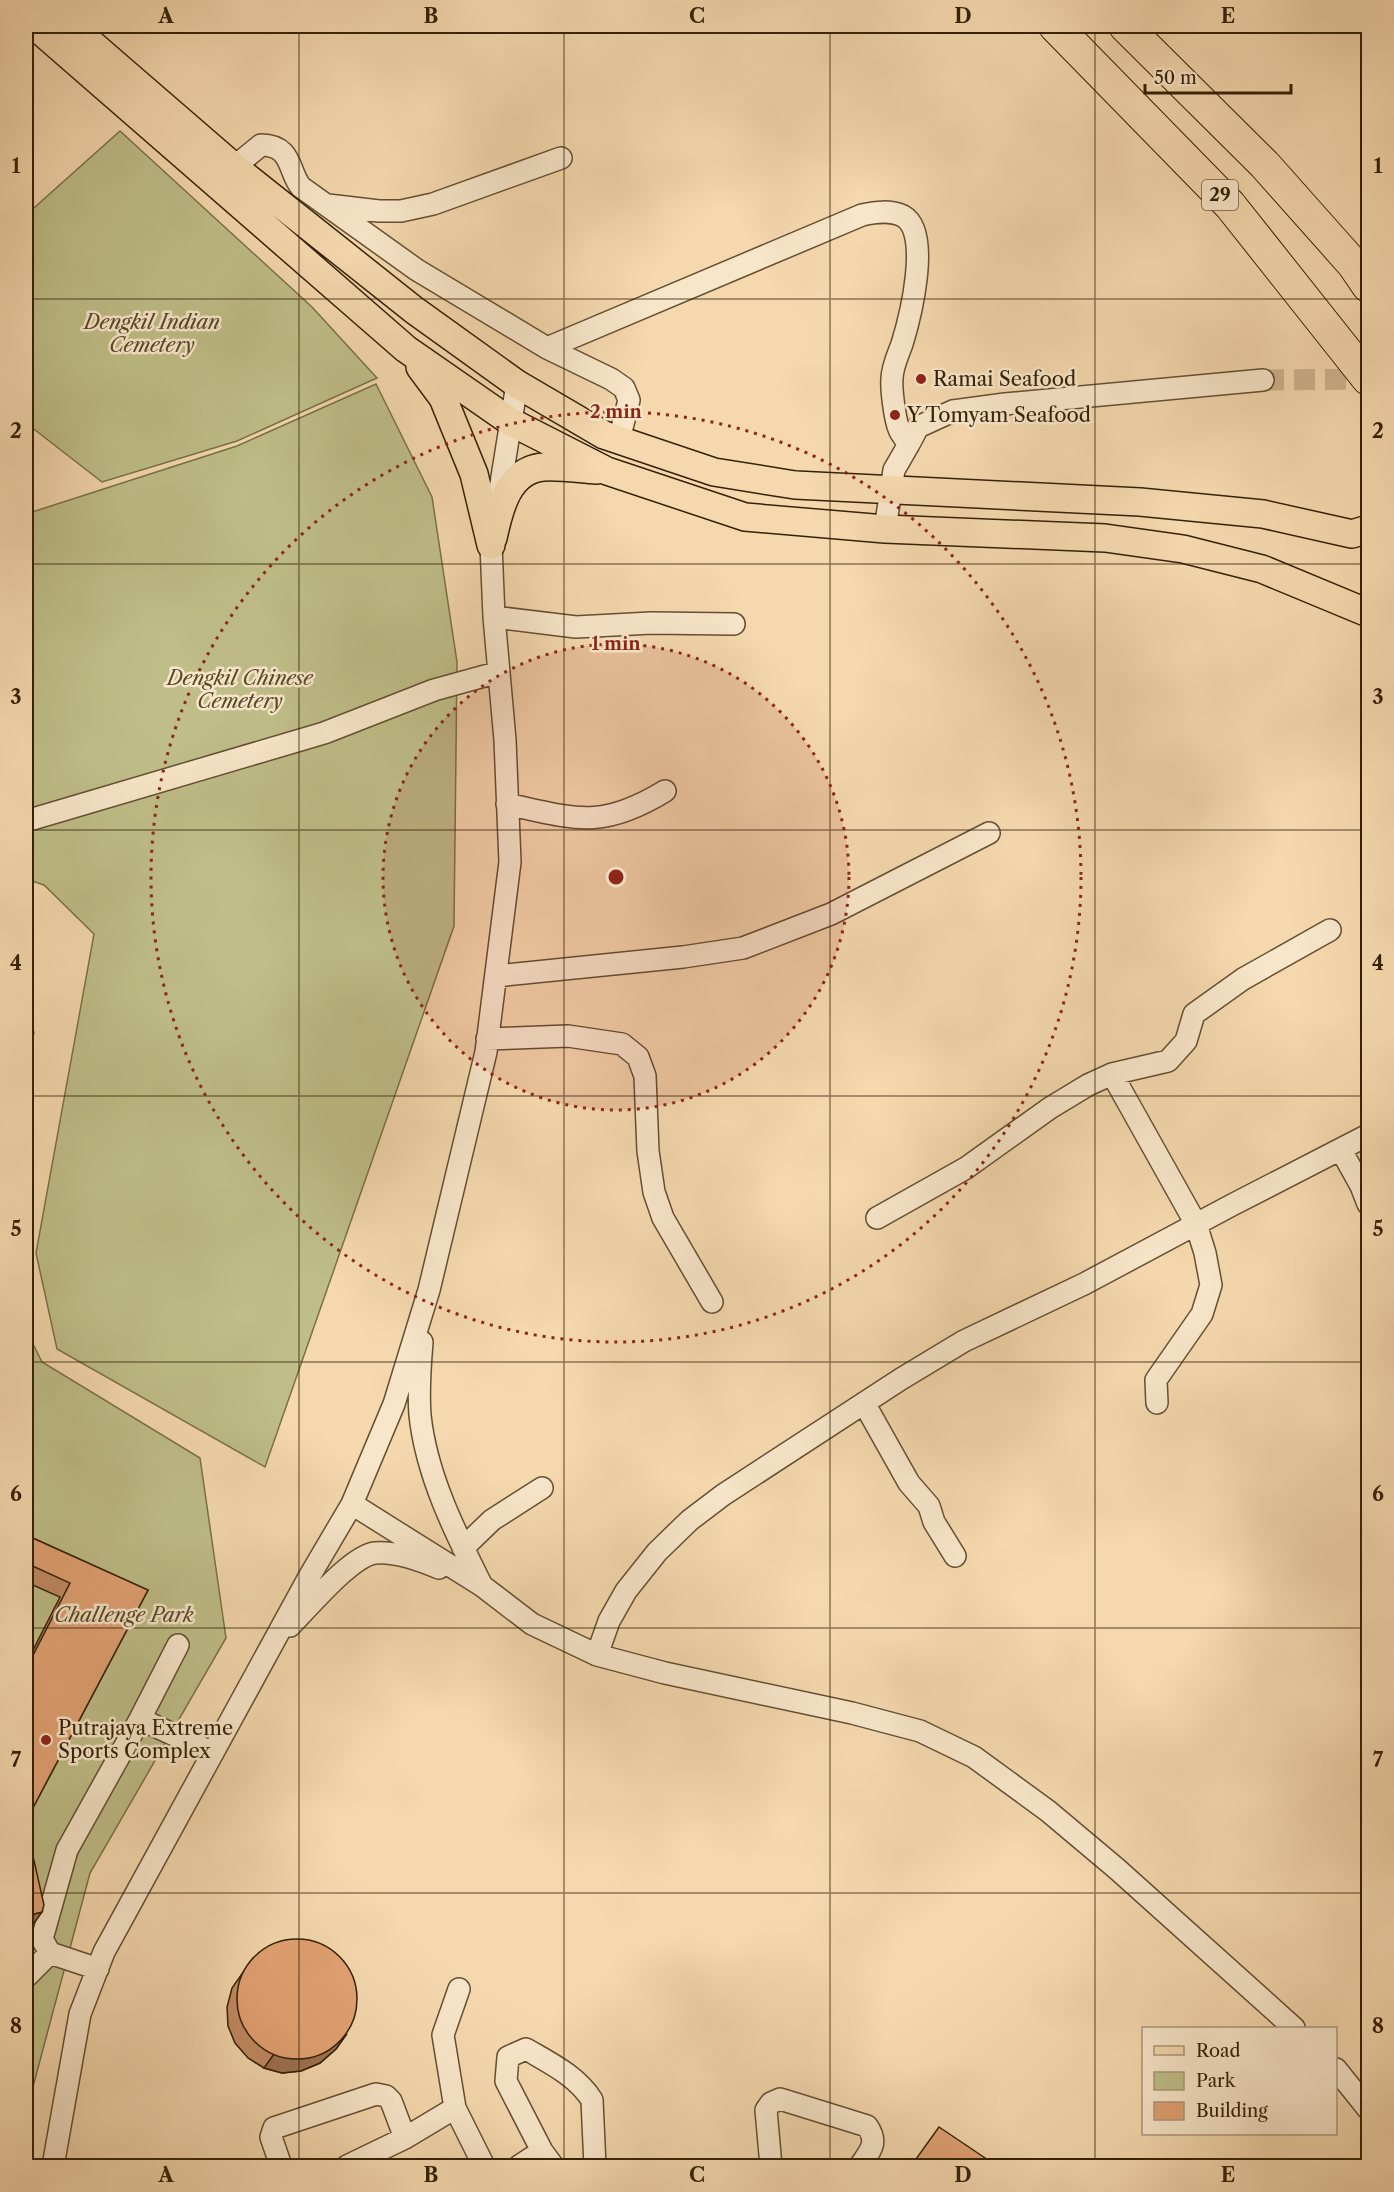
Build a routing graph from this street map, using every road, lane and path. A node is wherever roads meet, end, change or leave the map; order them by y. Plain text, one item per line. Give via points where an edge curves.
1 (35, 26) edge
2 (71, 26) edge
3 (1055, 26) edge
4 (1125, 26) edge
5 (561, 158) dead end
6 (234, 167) junction
7 (296, 181) junction
8 (264, 189) junction
9 (324, 205) junction
10 (1368, 286) edge
11 (547, 348) junction
12 (406, 349) junction
13 (1368, 379) edge
14 (1263, 380) tunnel mouth
15 (517, 384) junction
16 (511, 422) junction
17 (619, 440) junction
18 (909, 444) junction
19 (607, 471) junction
20 (890, 491) junction
21 (1368, 529) edge
22 (885, 530) junction
23 (491, 545) junction
24 (1368, 613) edge
25 (494, 617) junction
26 (734, 624) dead end
27 (499, 672) junction
28 (665, 791) dead end
29 (507, 804) junction
30 (26, 821) edge
31 (988, 833) dead end
32 (1330, 930) dead end
33 (496, 976) junction
34 (487, 1039) junction
35 (1112, 1074) junction
36 (1368, 1135) edge
37 (1341, 1150) junction
38 (1368, 1204) edge
39 (877, 1218) dead end
40 (1196, 1224) junction
41 (429, 1290) junction
42 (712, 1302) dead end
43 (864, 1403) junction
44 (1157, 1403) dead end
45 (542, 1488) dead end
46 (352, 1504) junction
47 (463, 1548) junction
48 (955, 1556) dead end
49 (481, 1585) junction
50 (274, 1641) junction
51 (178, 1645) dead end
52 (597, 1654) junction
53 (140, 1719) junction
54 (213, 1753) junction
55 (50, 1953) junction
56 (98, 1969) junction
57 (26, 1977) edge
58 (459, 1989) dead end
59 (1293, 2027) edge
60 (1337, 2071) edge
61 (455, 2108) junction
62 (1368, 2109) edge
63 (405, 2138) junction
64 (547, 2159) edge
65 (54, 2166) edge
66 (281, 2166) edge
67 (347, 2166) edge
68 (484, 2166) edge
69 (519, 2166) edge
70 (595, 2166) edge
71 (771, 2166) edge
72 (860, 2166) edge

1 - 12 main road
2 - 6 main road
3 - 13 highway, 29 via 1230,205
4 - 10 highway via 1264,165
5 - 9 street via 433,204 401,211
6 - 7 street via 261,145 267,145 285,156
6 - 8 main road
7 - 8 street via 291,186
7 - 9 street
8 - 15 main road via 414,310
9 - 11 street via 417,270
11 - 17 street via 624,388 629,400
11 - 18 street via 862,215 892,213 905,217 917,245 914,297 892,379 898,427
12 - 16 main road
12 - 23 main road via 443,398 474,474
14 - 18 street via 953,411 918,427
15 - 16 street
15 - 17 main road
16 - 19 main road
16 - 23 street
17 - 20 main road via 714,472 795,485
18 - 20 street via 894,470
19 - 22 main road via 745,517
19 - 23 main road via 543,467 528,471 516,480 501,504
20 - 21 main road via 1140,502 1263,514 1352,534
20 - 22 street
22 - 24 main road via 1105,538 1183,549 1262,569
23 - 25 street
25 - 26 street via 576,627
25 - 27 street
27 - 29 street
27 - 30 street via 434,690 324,733
28 - 29 street via 623,813 585,819
29 - 33 street via 510,862
31 - 33 street via 831,914 743,948
32 - 35 street via 1243,980 1194,1014 1186,1041 1168,1061
33 - 34 street
34 - 41 street
34 - 42 street via 568,1036 622,1044 638,1057 645,1076 654,1192 663,1218
35 - 39 street via 1050,1108 966,1168
35 - 40 street
36 - 37 street
37 - 38 street
37 - 40 street
40 - 43 street via 1084,1284 964,1341
40 - 44 street via 1211,1284 1203,1314 1156,1380
41 - 46 street via 394,1404
41 - 47 street via 420,1416 442,1499
43 - 48 street via 909,1484 925,1499
43 - 52 street via 690,1520 657,1552 626,1591
45 - 47 street via 492,1520
46 - 49 street
46 - 50 street
47 - 49 street
49 - 50 street via 430,1564 374,1553 351,1565
49 - 52 street via 532,1624
50 - 54 street
51 - 53 street
52 - 59 street via 920,1731 974,1757 1048,1811 1117,1869
53 - 54 street
53 - 55 street via 67,1850 42,1939
54 - 56 street
55 - 56 street
55 - 57 street
56 - 65 street via 81,2014
58 - 61 street via 443,2035
60 - 62 street
61 - 63 street
61 - 68 street
63 - 66 street via 392,2101 376,2094 274,2128 271,2138
63 - 67 street
64 - 69 street
64 - 70 street via 506,2080 508,2057 526,2049 557,2066 587,2091 592,2100
71 - 72 street via 766,2110 780,2099 867,2126 873,2134 872,2148

